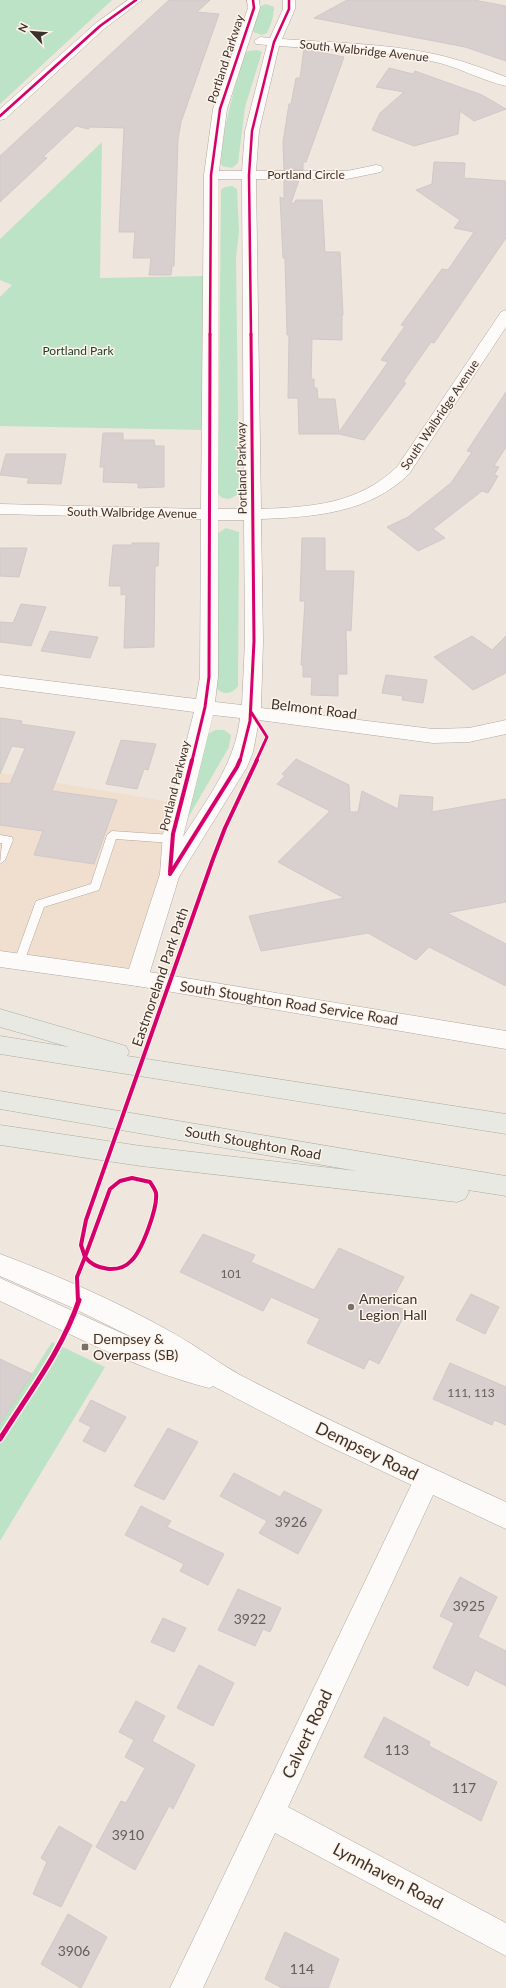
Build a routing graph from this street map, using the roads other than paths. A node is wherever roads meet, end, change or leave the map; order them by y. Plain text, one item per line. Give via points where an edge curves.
1 (122, 0) edge
2 (136, 0) edge
3 (252, 0) edge
4 (289, 0) edge
5 (100, 26) junction
6 (243, 41) junction
7 (274, 42) junction
8 (506, 82) edge
9 (0, 116) edge
10 (376, 169) dead end
11 (211, 175) junction
12 (249, 176) junction
13 (506, 315) edge
14 (0, 509) edge
15 (253, 513) junction
16 (210, 514) junction
17 (0, 681) edge
18 (205, 707) junction
19 (251, 712) junction
20 (506, 727) edge
21 (0, 839) edge
22 (172, 839) junction
23 (0, 860) edge
24 (170, 874) junction
25 (10, 961) edge
26 (137, 978) junction
27 (0, 1018) edge
28 (506, 1040) edge
29 (0, 1045) edge
30 (200, 1076) junction
31 (0, 1100) edge
32 (506, 1124) edge
33 (0, 1135) edge
34 (506, 1186) edge
35 (506, 1197) edge
36 (0, 1265) edge
37 (0, 1289) edge
38 (230, 1382) junction
39 (427, 1480) junction
40 (506, 1516) edge
41 (269, 1813) junction
42 (506, 1940) edge
43 (186, 1988) edge

1 - 5 street
2 - 5 street
3 - 6 street, Portland Parkway via 254,8
4 - 7 street, Portland Parkway via 289,9
5 - 9 street
6 - 7 street, South Walbridge Avenue
6 - 11 street, Portland Parkway via 220,109
7 - 8 street, South Walbridge Avenue via 382,50 432,57
7 - 12 street, Portland Parkway via 252,131
10 - 12 street, Portland Circle via 347,175
11 - 12 street, Portland Circle
11 - 16 street, Portland Parkway
12 - 15 street, Portland Parkway
13 - 15 street, South Walbridge Avenue via 412,458 396,478 366,496 344,505 304,511
14 - 16 street, South Walbridge Avenue
15 - 16 street, South Walbridge Avenue
15 - 19 street, Portland Parkway via 254,641
16 - 18 street, Portland Parkway via 209,677
17 - 18 street, Belmont Road
18 - 19 street, Belmont Road
18 - 22 street, Portland Parkway
19 - 20 street, Belmont Road via 433,736 469,735
19 - 24 street, Portland Parkway via 243,754 237,767
21 - 23 lane via 8,840
22 - 24 street, Portland Parkway
22 - 25 lane via 112,835 95,887 40,904
24 - 26 street, Portland Parkway
25 - 26 street, South Stoughton Road Service Road
26 - 28 street, South Stoughton Road Service Road
27 - 30 main road
29 - 30 main road
30 - 32 main road
31 - 34 main road, South Stoughton Road
33 - 35 main road via 140,1156
36 - 38 street, Dempsey Road via 51,1286 163,1340
37 - 38 street, Dempsey Road via 136,1353
38 - 39 street, Dempsey Road
39 - 40 street, Dempsey Road
39 - 41 street, Calvert Road
41 - 42 street, Lynnhaven Road
41 - 43 street, Calvert Road

